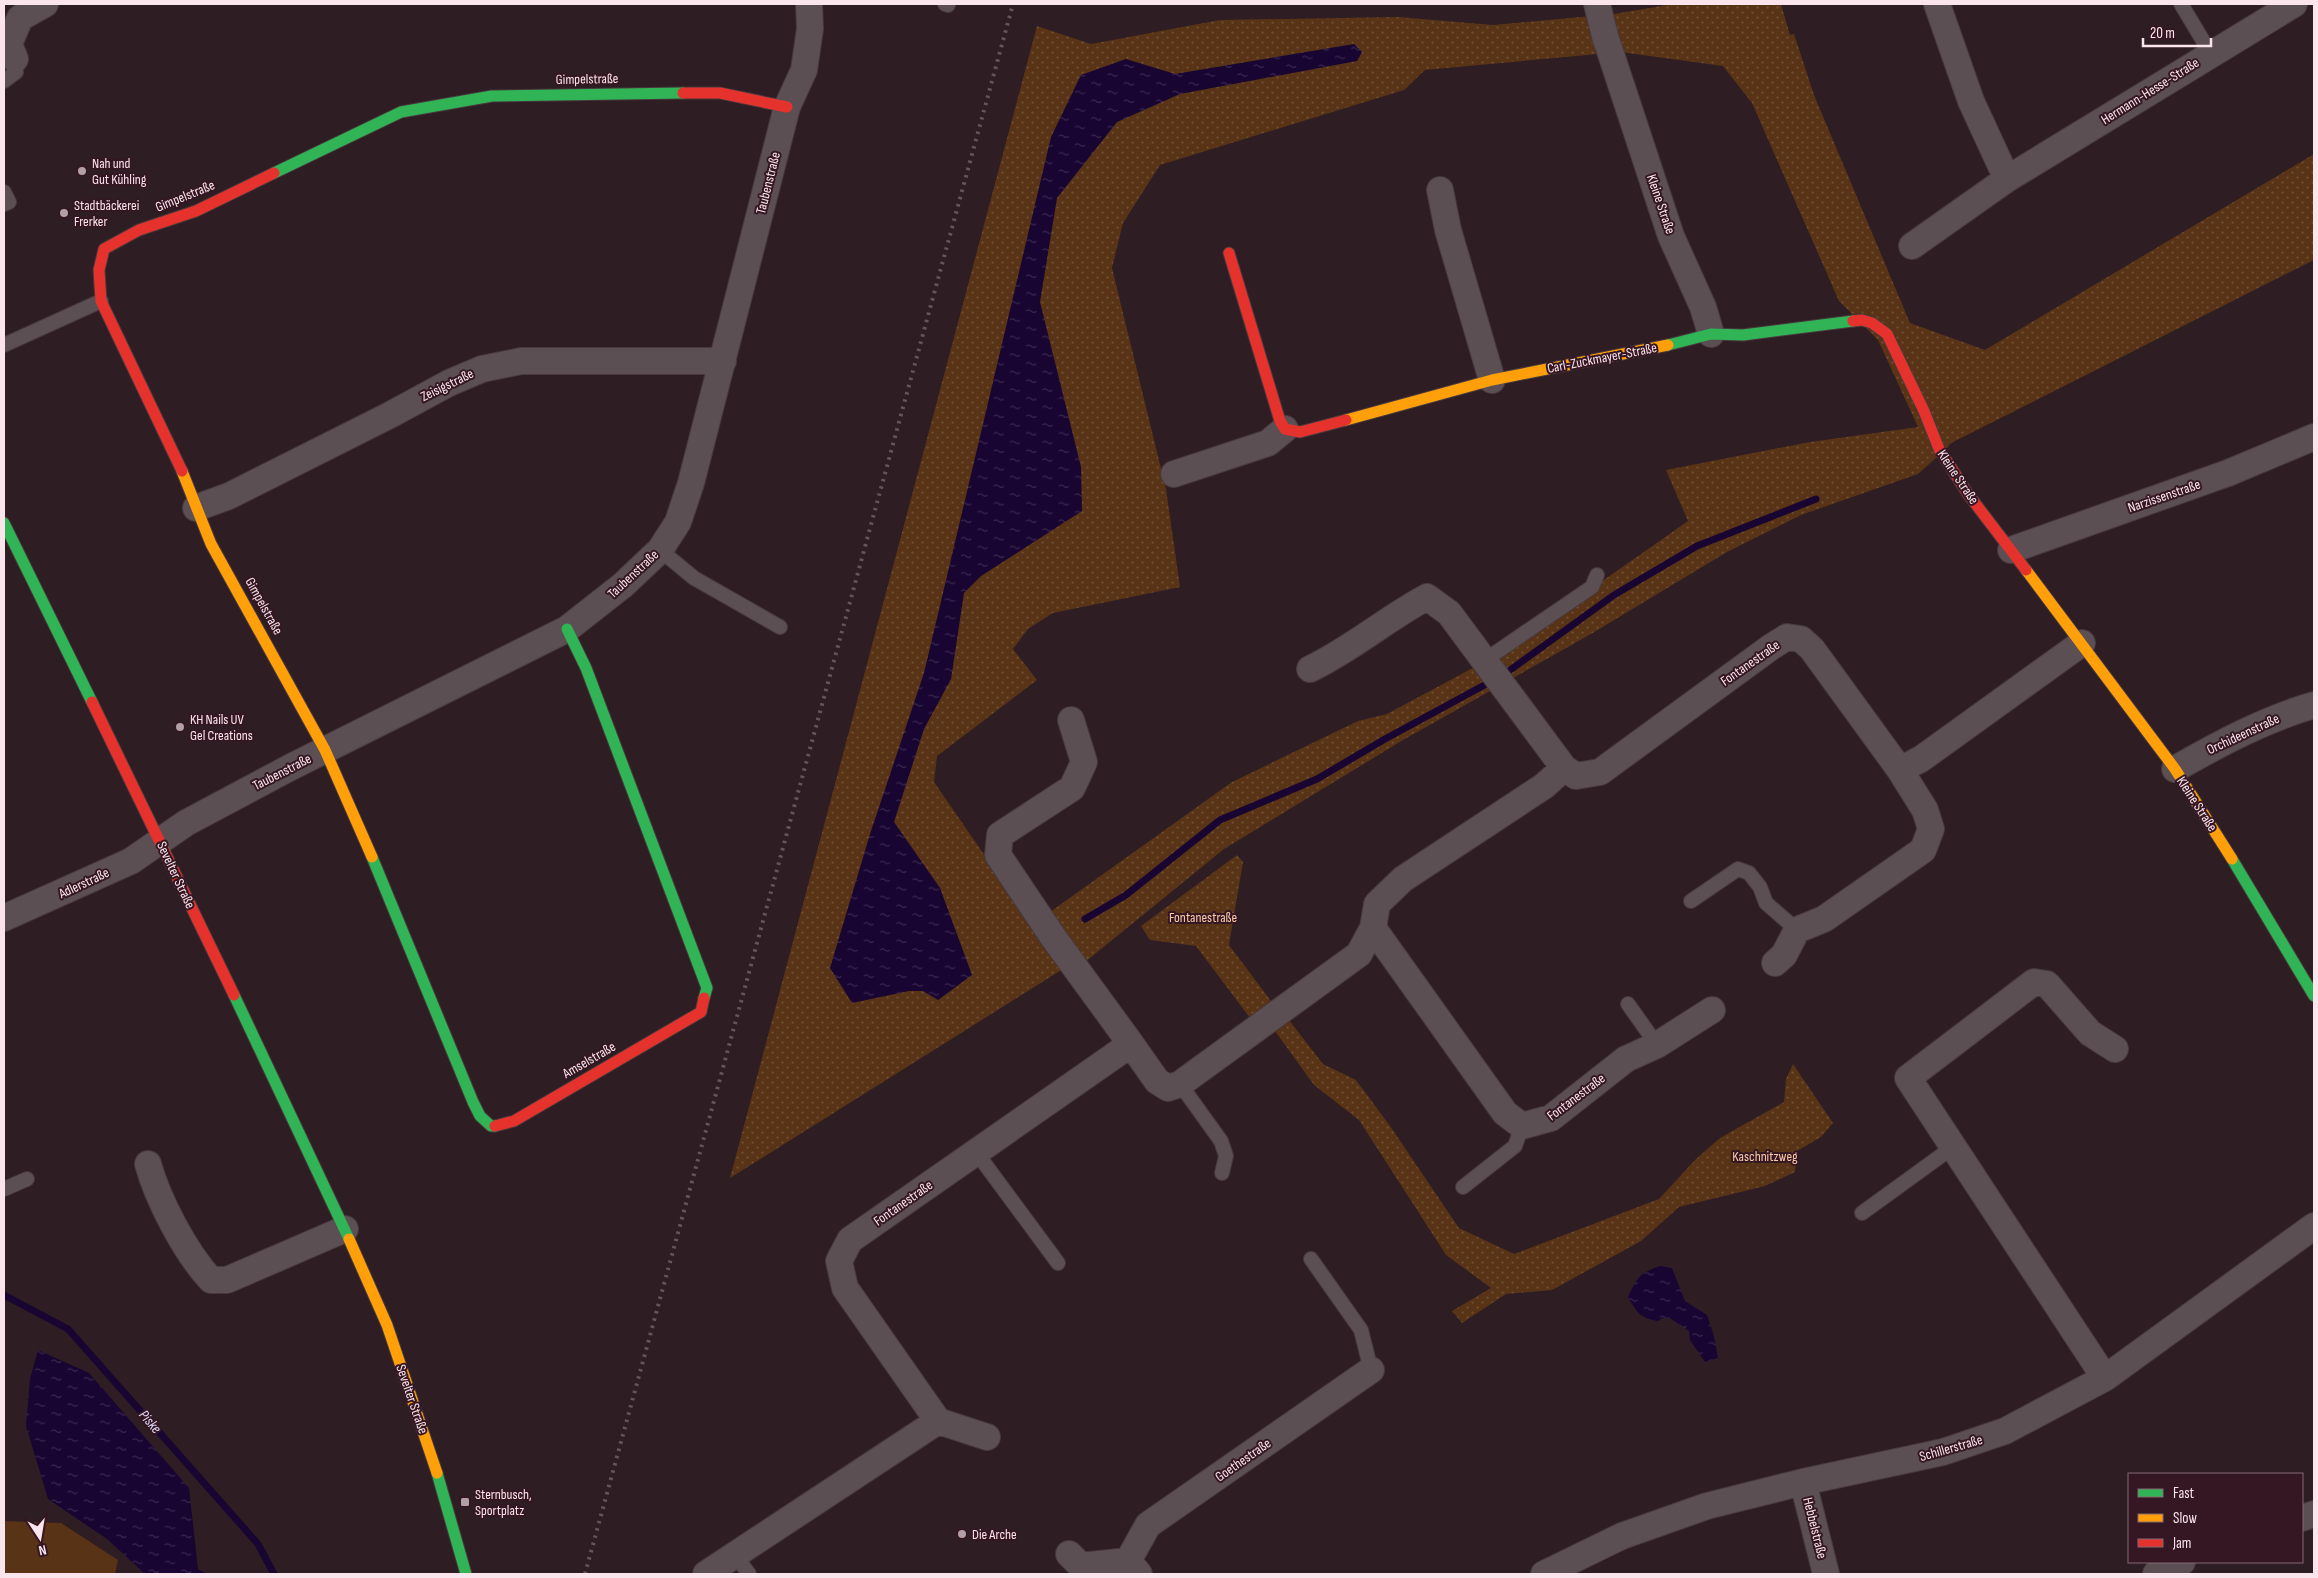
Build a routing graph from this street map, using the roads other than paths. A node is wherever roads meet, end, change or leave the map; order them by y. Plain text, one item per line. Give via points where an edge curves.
1 (45, 4) edge
2 (809, 4) edge
3 (1597, 4) edge
4 (1937, 4) edge
5 (2181, 4) edge
6 (2294, 4) edge
7 (2212, 54) junction
8 (9, 70) edge
9 (787, 107) junction
10 (2007, 179) junction
11 (1440, 190) dead end
12 (4, 192) edge
13 (4, 204) edge
14 (1912, 246) dead end
15 (1229, 253) dead end
16 (101, 301) junction
17 (1711, 334) junction
18 (4, 345) edge
19 (723, 361) junction
20 (1492, 380) junction
21 (1285, 429) junction
22 (2314, 437) edge
23 (1174, 474) dead end
24 (196, 508) junction
25 (4, 523) edge
26 (660, 550) junction
27 (2011, 550) junction
28 (1597, 576) dead end
29 (780, 627) dead end
30 (567, 629) junction
31 (2082, 643) junction
32 (1485, 660) junction
33 (1310, 669) dead end
34 (2314, 705) edge
35 (1071, 720) dead end
36 (325, 750) junction
37 (1564, 768) junction
38 (2175, 769) junction
39 (1900, 770) junction
40 (160, 841) junction
41 (1691, 901) dead end
42 (4, 918) edge
43 (1374, 928) junction
44 (1797, 930) junction
45 (1775, 963) dead end
46 (2312, 987) edge
47 (1628, 1004) dead end
48 (1712, 1010) dead end
49 (1131, 1044) junction
50 (1657, 1044) junction
51 (2115, 1048) dead end
52 (1180, 1084) junction
53 (1522, 1126) junction
54 (1953, 1147) junction
55 (976, 1152) junction
56 (148, 1164) dead end
57 (1222, 1173) dead end
58 (27, 1179) dead end
59 (1463, 1187) dead end
60 (4, 1189) edge
61 (1862, 1212) dead end
62 (2314, 1226) edge
63 (345, 1229) junction
64 (1310, 1259) dead end
65 (1058, 1263) dead end
66 (1371, 1370) joint
67 (2105, 1378) junction
68 (938, 1421) junction
69 (987, 1437) dead end
70 (1803, 1482) junction
71 (1069, 1554) dead end
72 (2180, 1563) edge
73 (742, 1564) edge
74 (1134, 1568) edge
75 (466, 1574) edge
76 (706, 1574) edge
77 (1544, 1574) edge
78 (1826, 1574) edge
79 (2156, 1574) edge

1 - 8 street via 20,18 9,44
2 - 9 street, Taubenstraße via 810,29 804,70
3 - 17 street, Kleine Straße via 1671,236 1703,306
4 - 10 street via 1971,100
5 - 7 lane
6 - 7 street, Hermann-Hesse-Straße
7 - 10 street, Hermann-Hesse-Straße
9 - 16 street, Gimpelstraße via 720,93 536,95 492,96 400,112 196,211 139,230 104,249 99,270
9 - 19 street, Taubenstraße
10 - 14 street, Hermann-Hesse-Straße
11 - 20 street via 1448,230
12 - 13 lane via 9,202
15 - 21 street
16 - 18 lane
16 - 24 street, Gimpelstraße via 185,477
17 - 20 street, Carl-Zuckmayer-Straße
17 - 27 street, Kleine Straße via 1742,335 1862,320 1887,334 1939,449 1968,494
19 - 24 street, Zeisigstraße via 522,361 482,369 229,496
19 - 26 street, Taubenstraße via 691,483 678,522
20 - 21 street, Carl-Zuckmayer-Straße via 1300,432
21 - 23 street via 1268,443
22 - 27 street, Narzissenstraße via 2228,473
24 - 36 street, Gimpelstraße via 211,544
25 - 40 street, Sevelter Straße
26 - 29 lane via 694,578
26 - 30 street, Taubenstraße via 623,585
27 - 31 street, Kleine Straße
28 - 32 lane via 1592,587
30 - 36 street, Taubenstraße
30 - 36 street, Amselstraße via 589,677 707,988 701,1012 514,1121 491,1126 480,1116
31 - 38 street, Kleine Straße
31 - 39 street via 1921,759
32 - 33 street via 1449,613 1427,597 1404,609 1335,657
32 - 37 street
34 - 38 street, Orchideenstraße via 2227,740
35 - 49 street via 1084,762 1072,788 1000,835 998,854
36 - 40 street, Taubenstraße via 186,823
37 - 39 street, Fontanestraße via 1576,776 1600,772 1787,637 1801,639 1812,649
37 - 43 street via 1544,786 1403,879 1377,904
38 - 46 street, Kleine Straße
39 - 44 street, Fontanestraße via 1925,810 1930,829 1923,850 1824,919
40 - 42 street, Adlerstraße via 131,862
40 - 63 street, Sevelter Straße
41 - 44 lane via 1738,869 1749,873 1760,887 1766,903
43 - 52 street via 1359,954
43 - 53 street via 1505,1113
44 - 45 street via 1784,955
47 - 50 lane
48 - 50 street, Fontanestraße
49 - 52 street via 1158,1081 1168,1088
49 - 55 street, Fontanestraße
50 - 53 street, Fontanestraße via 1626,1059 1551,1118
51 - 54 street via 2090,1033 2047,984 2034,982 1908,1078
52 - 57 lane via 1221,1141 1226,1156
53 - 59 lane via 1515,1146
54 - 61 lane
54 - 67 street
55 - 65 lane
55 - 68 street, Fontanestraße via 850,1240 839,1261 845,1288
56 - 63 street via 153,1182 195,1263 211,1280 227,1280
58 - 60 lane
62 - 67 street, Schillerstraße
63 - 75 street, Sevelter Straße via 387,1325 432,1455
64 - 66 lane via 1361,1330
66 - 74 street, Goethestraße via 1148,1525
67 - 70 street, Schillerstraße via 2005,1432 1943,1452
68 - 69 street
68 - 73 street
70 - 77 street, Schillerstraße via 1707,1506 1622,1536
70 - 78 street, Hebbelstraße
71 - 74 street, Goethestraße via 1081,1566
72 - 79 street
73 - 76 street

